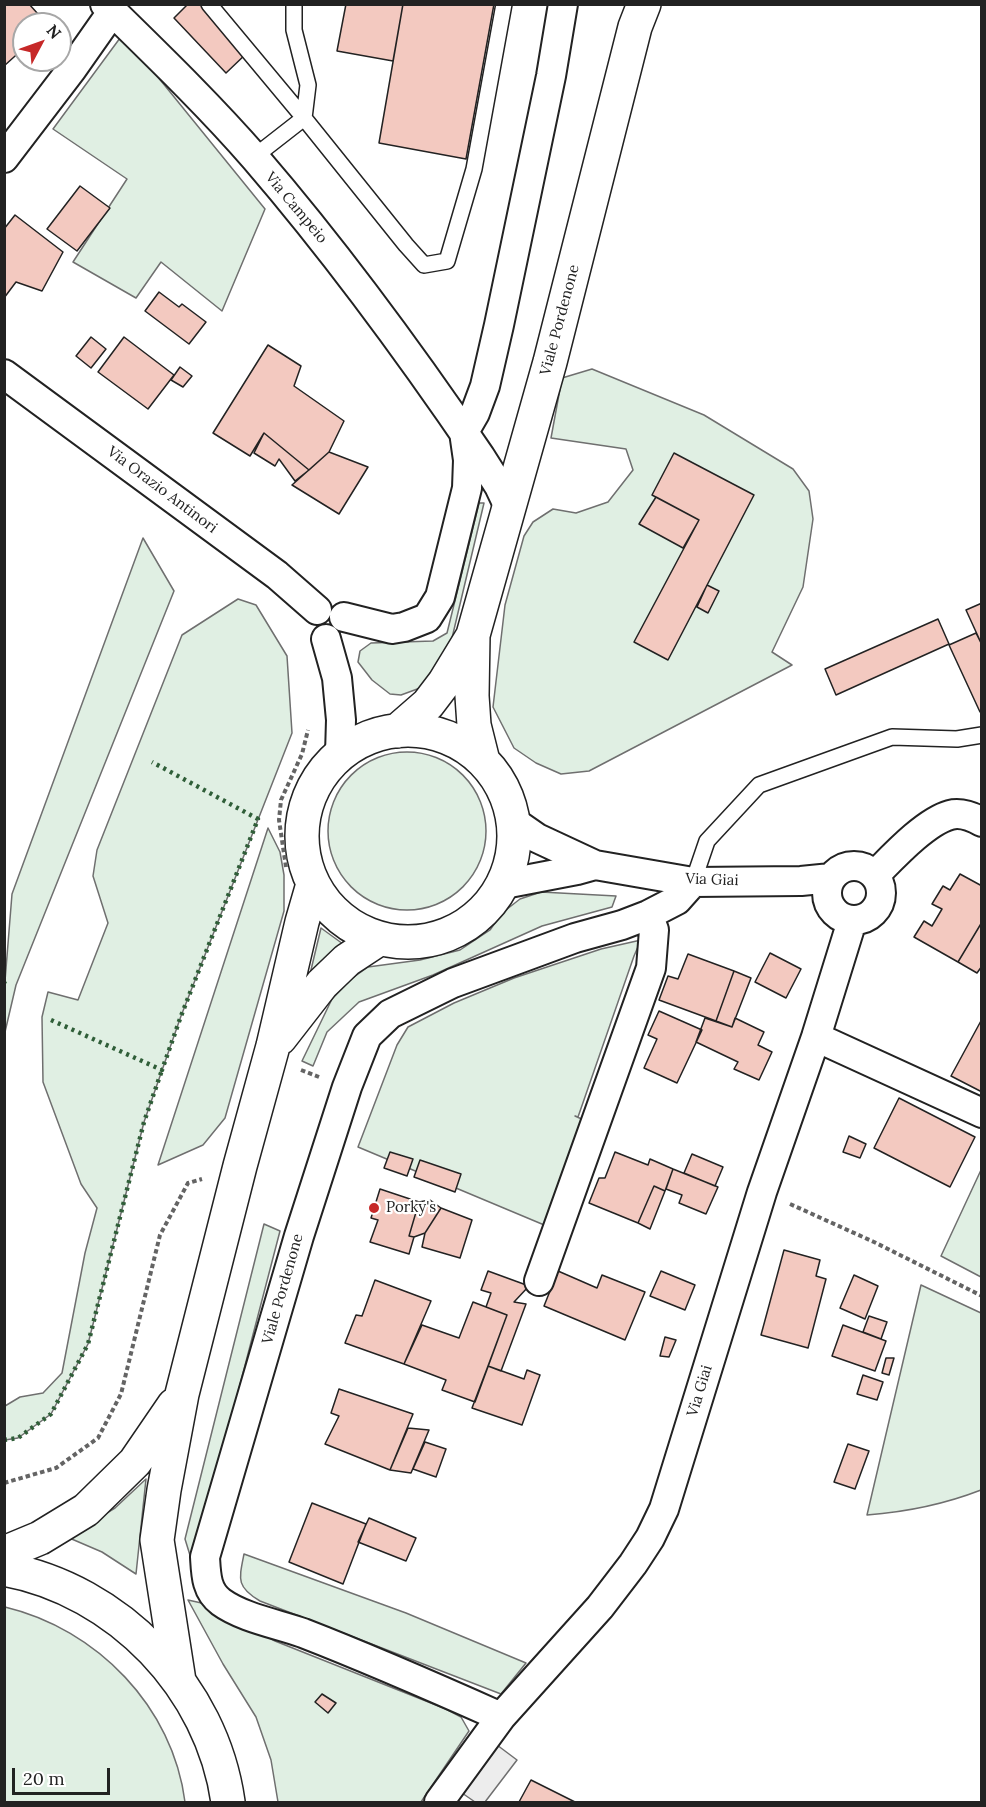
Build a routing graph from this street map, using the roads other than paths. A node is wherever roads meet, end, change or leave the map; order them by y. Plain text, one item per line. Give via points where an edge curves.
1 (210, 4) edge
2 (294, 4) edge
3 (504, 4) edge
4 (563, 4) edge
5 (644, 4) edge
6 (108, 8) edge
7 (304, 118) junction
8 (254, 157) junction
9 (4, 158) edge
10 (4, 374) edge
11 (464, 432) junction
12 (524, 449) junction
13 (480, 456) junction
14 (508, 505) junction
15 (316, 610) junction
16 (344, 617) junction
17 (473, 635) junction
18 (326, 639) junction
19 (397, 731) junction
20 (981, 735) edge
21 (340, 754) junction
22 (483, 761) junction
23 (513, 822) junction
24 (981, 822) edge
25 (595, 865) junction
26 (875, 875) junction
27 (831, 878) junction
28 (693, 882) junction
29 (313, 884) junction
30 (504, 884) junction
31 (648, 915) junction
32 (852, 921) junction
33 (379, 939) junction
34 (816, 1037) junction
35 (272, 1052) junction
36 (981, 1113) edge
37 (539, 1281) dead end
38 (182, 1394) junction
39 (4, 1553) edge
40 (4, 1569) edge
41 (179, 1681) junction
42 (501, 1717) junction
43 (228, 1803) edge
44 (439, 1803) edge

1 - 7 lane
2 - 7 lane via 294,30 308,85
3 - 7 lane via 474,169 447,261 424,265
4 - 11 street via 499,326 485,386
5 - 12 main road, Viale Pordenone
6 - 8 street, Via Campeio
6 - 9 street
7 - 8 lane
8 - 11 street, Via Campeio via 344,265
10 - 15 street, Via Orazio Antinori via 277,575
11 - 13 street, Via Campeio
11 - 16 street, Via Campeio via 467,488 444,584 434,609 427,618 392,629
12 - 13 street via 509,460 496,463
12 - 14 main road, Viale Pordenone
13 - 14 street, Via Campeio
14 - 17 main road, Viale Pordenone
15 - 16 street via 332,606
15 - 18 street via 311,619 312,630
16 - 18 street via 340,633
17 - 19 main road, Viale Pordenone via 433,697
17 - 22 main road, Viale Pordenone via 474,725
18 - 21 street via 337,678
19 - 21 main road, Viale Pordenone via 368,738
19 - 22 main road, Viale Pordenone via 418,730 442,736
20 - 28 lane via 957,739 891,737 759,785 707,841
21 - 29 main road, Viale Pordenone via 320,776 305,812 303,851
22 - 23 main road, Viale Pordenone via 506,794
23 - 25 street, Via Giai via 537,838
23 - 30 main road, Viale Pordenone via 514,852
24 - 26 street via 971,815 950,814 927,828
25 - 28 street, Via Giai
25 - 30 street, Via Giai
26 - 27 street via 852,866
26 - 32 street via 882,892 877,909
27 - 28 street, Via Giai
27 - 32 street via 827,887 830,906
28 - 31 street, Viale Pordenone via 677,900
29 - 33 main road, Viale Pordenone via 340,918
29 - 35 main road
30 - 33 main road, Viale Pordenone via 484,912 451,934 413,943
31 - 37 street via 654,930 651,968
31 - 42 street, Viale Pordenone via 453,983 390,1014 367,1036 299,1236 205,1557 206,1582 220,1602
32 - 34 street, Via Giai
33 - 35 main road via 347,960 322,984
34 - 36 street
34 - 42 street, Via Giai via 762,1192 664,1509 650,1538 600,1607
35 - 38 main road
38 - 39 main road via 135,1462 86,1510 40,1538
38 - 41 main road via 157,1540
40 - 41 main road via 54,1584 107,1611 145,1642
41 - 43 main road via 211,1738
42 - 44 street, Via Giai

